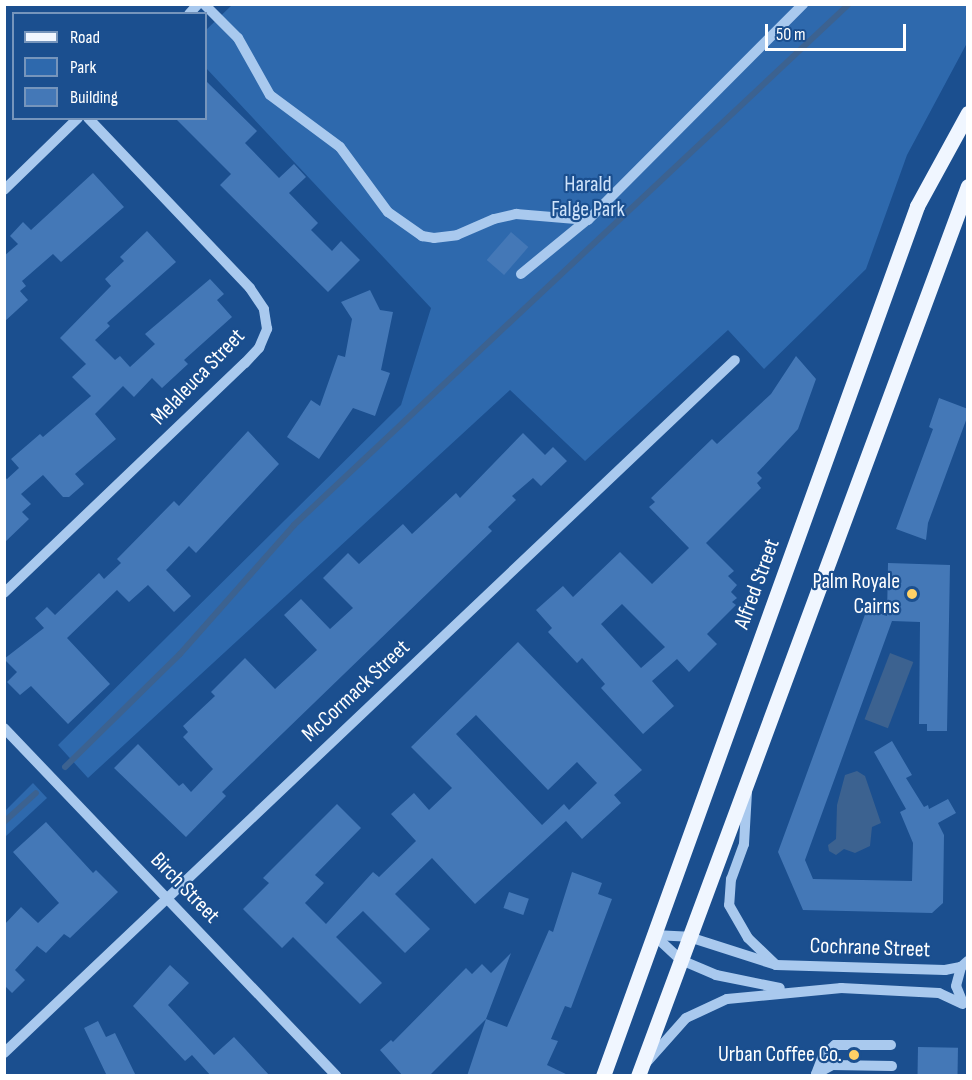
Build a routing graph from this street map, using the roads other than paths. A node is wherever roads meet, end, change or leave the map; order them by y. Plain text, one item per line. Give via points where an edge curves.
1 (204, 4) edge
2 (803, 4) edge
3 (968, 113) edge
4 (76, 120) edge
5 (90, 120) edge
6 (968, 186) edge
7 (4, 190) edge
8 (588, 220) junction
9 (521, 274) dead end
10 (735, 360) dead end
11 (4, 593) edge
12 (4, 729) edge
13 (747, 783) junction
14 (166, 897) junction
15 (654, 935) junction
16 (689, 937) junction
17 (681, 960) junction
18 (964, 964) edge
19 (776, 965) junction
20 (803, 990) junction
21 (965, 1006) edge
22 (891, 1045) dead end
23 (4, 1053) edge
24 (892, 1066) dead end
25 (640, 1072) edge
26 (336, 1076) edge
27 (603, 1076) edge

1 - 8 street via 238,38 270,95 340,147 370,191 406,227 434,238 457,235 516,214
2 - 8 street
3 - 15 main road, Alfred Street via 916,206
4 - 7 street
5 - 11 street, Melaleuca Street via 250,288 264,309 267,328 258,348 245,363
6 - 13 main road
8 - 9 street
10 - 14 street, McCormack Street
12 - 14 street, Birch Street
13 - 16 main road
13 - 19 street, Cochrane Street via 744,844 731,879 729,905 748,938
14 - 23 street, McCormack Street
14 - 26 street, Birch Street
15 - 16 street, Cochrane Street
15 - 17 street, Cochrane Street
15 - 27 main road, Alfred Street
16 - 17 main road
16 - 19 street, Cochrane Street
17 - 20 street, Cochrane Street via 737,981
17 - 25 main road
18 - 19 street, Cochrane Street via 945,970
18 - 21 street via 956,986
20 - 21 street, Cochrane Street via 939,993
20 - 25 street, Cochrane Street via 727,999 695,1011
22 - 24 street via 835,1045 823,1056 816,1074 832,1065

